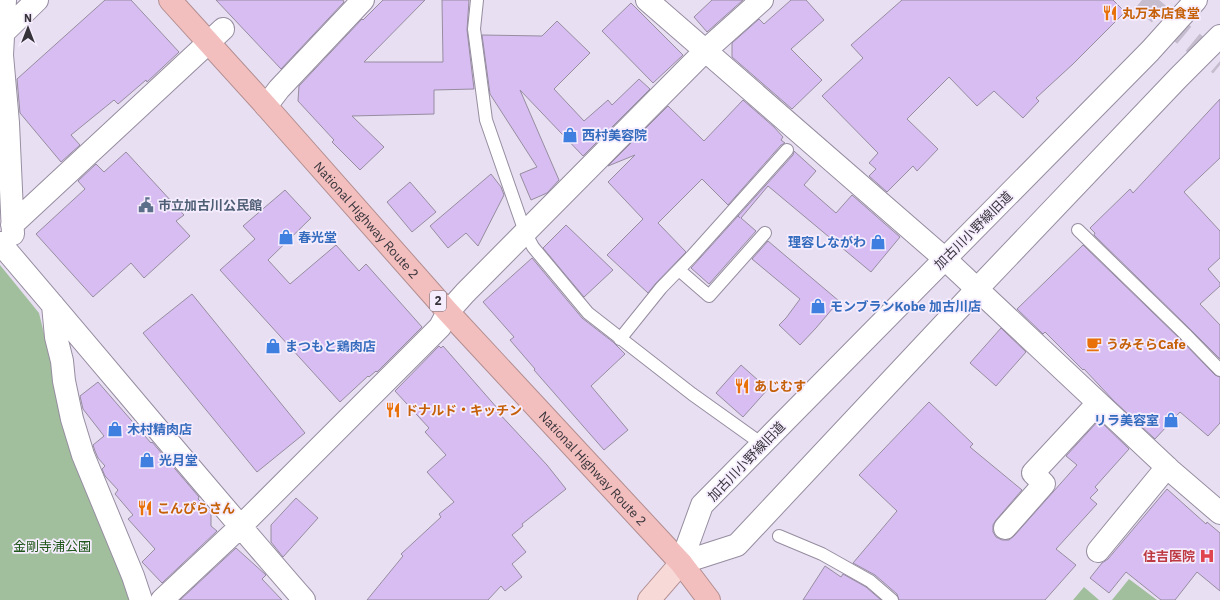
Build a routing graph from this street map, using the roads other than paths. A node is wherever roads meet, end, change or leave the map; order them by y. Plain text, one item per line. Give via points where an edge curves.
1 (5, 0) edge
2 (37, 0) edge
3 (170, 0) edge
4 (363, 0) edge
5 (477, 0) edge
6 (647, 0) edge
7 (762, 0) edge
8 (1196, 0) edge
9 (2, 34) edge
10 (216, 36) junction
11 (1220, 36) edge
12 (706, 50) junction
13 (266, 106) junction
14 (787, 150) dead end
15 (12, 225) junction
16 (1078, 230) dead end
17 (525, 232) junction
18 (765, 233) dead end
19 (0, 243) edge
20 (944, 259) junction
21 (15, 260) junction
22 (679, 270) junction
23 (977, 289) junction
24 (53, 304) junction
25 (448, 312) junction
26 (620, 339) junction
27 (1220, 370) edge
28 (1098, 403) junction
29 (762, 444) junction
30 (1167, 467) junction
31 (1220, 513) edge
32 (240, 527) junction
33 (1005, 528) dead end
34 (779, 536) dead end
35 (1098, 551) dead end
36 (681, 563) junction
37 (141, 600) edge
38 (162, 600) edge
39 (304, 600) edge
40 (649, 600) edge
41 (709, 600) edge
42 (892, 600) edge

1 - 9 street
2 - 9 street
3 - 10 highway, National Highway Route 2 / 2
4 - 13 street
5 - 17 lane via 474,29 486,120
6 - 12 street
7 - 12 street
8 - 20 street, 加古川小野線旧道 via 1150,51
9 - 15 street
10 - 13 highway, National Highway Route 2 / 2
10 - 15 street
11 - 23 street
12 - 17 street
12 - 20 street
13 - 25 highway, National Highway Route 2 / 2
14 - 22 lane
15 - 21 street
16 - 27 lane
17 - 25 street
17 - 26 lane via 533,247 588,313
18 - 22 lane via 709,296
19 - 21 street
20 - 23 street
20 - 29 street, 加古川小野線旧道
21 - 24 street
22 - 26 lane
23 - 28 street
23 - 36 street via 737,545
24 - 32 street
24 - 37 street via 56,337 72,419 83,454
25 - 32 street via 440,327
25 - 36 highway, National Highway Route 2 / 2
26 - 29 lane
28 - 30 street
28 - 33 street via 1033,473 1044,484
29 - 36 street, 加古川小野線旧道 via 702,505
30 - 31 street
30 - 35 street
32 - 38 street
32 - 39 street
34 - 42 lane via 822,554 870,581
36 - 40 main road
36 - 41 highway, National Highway Route 2 / 2

